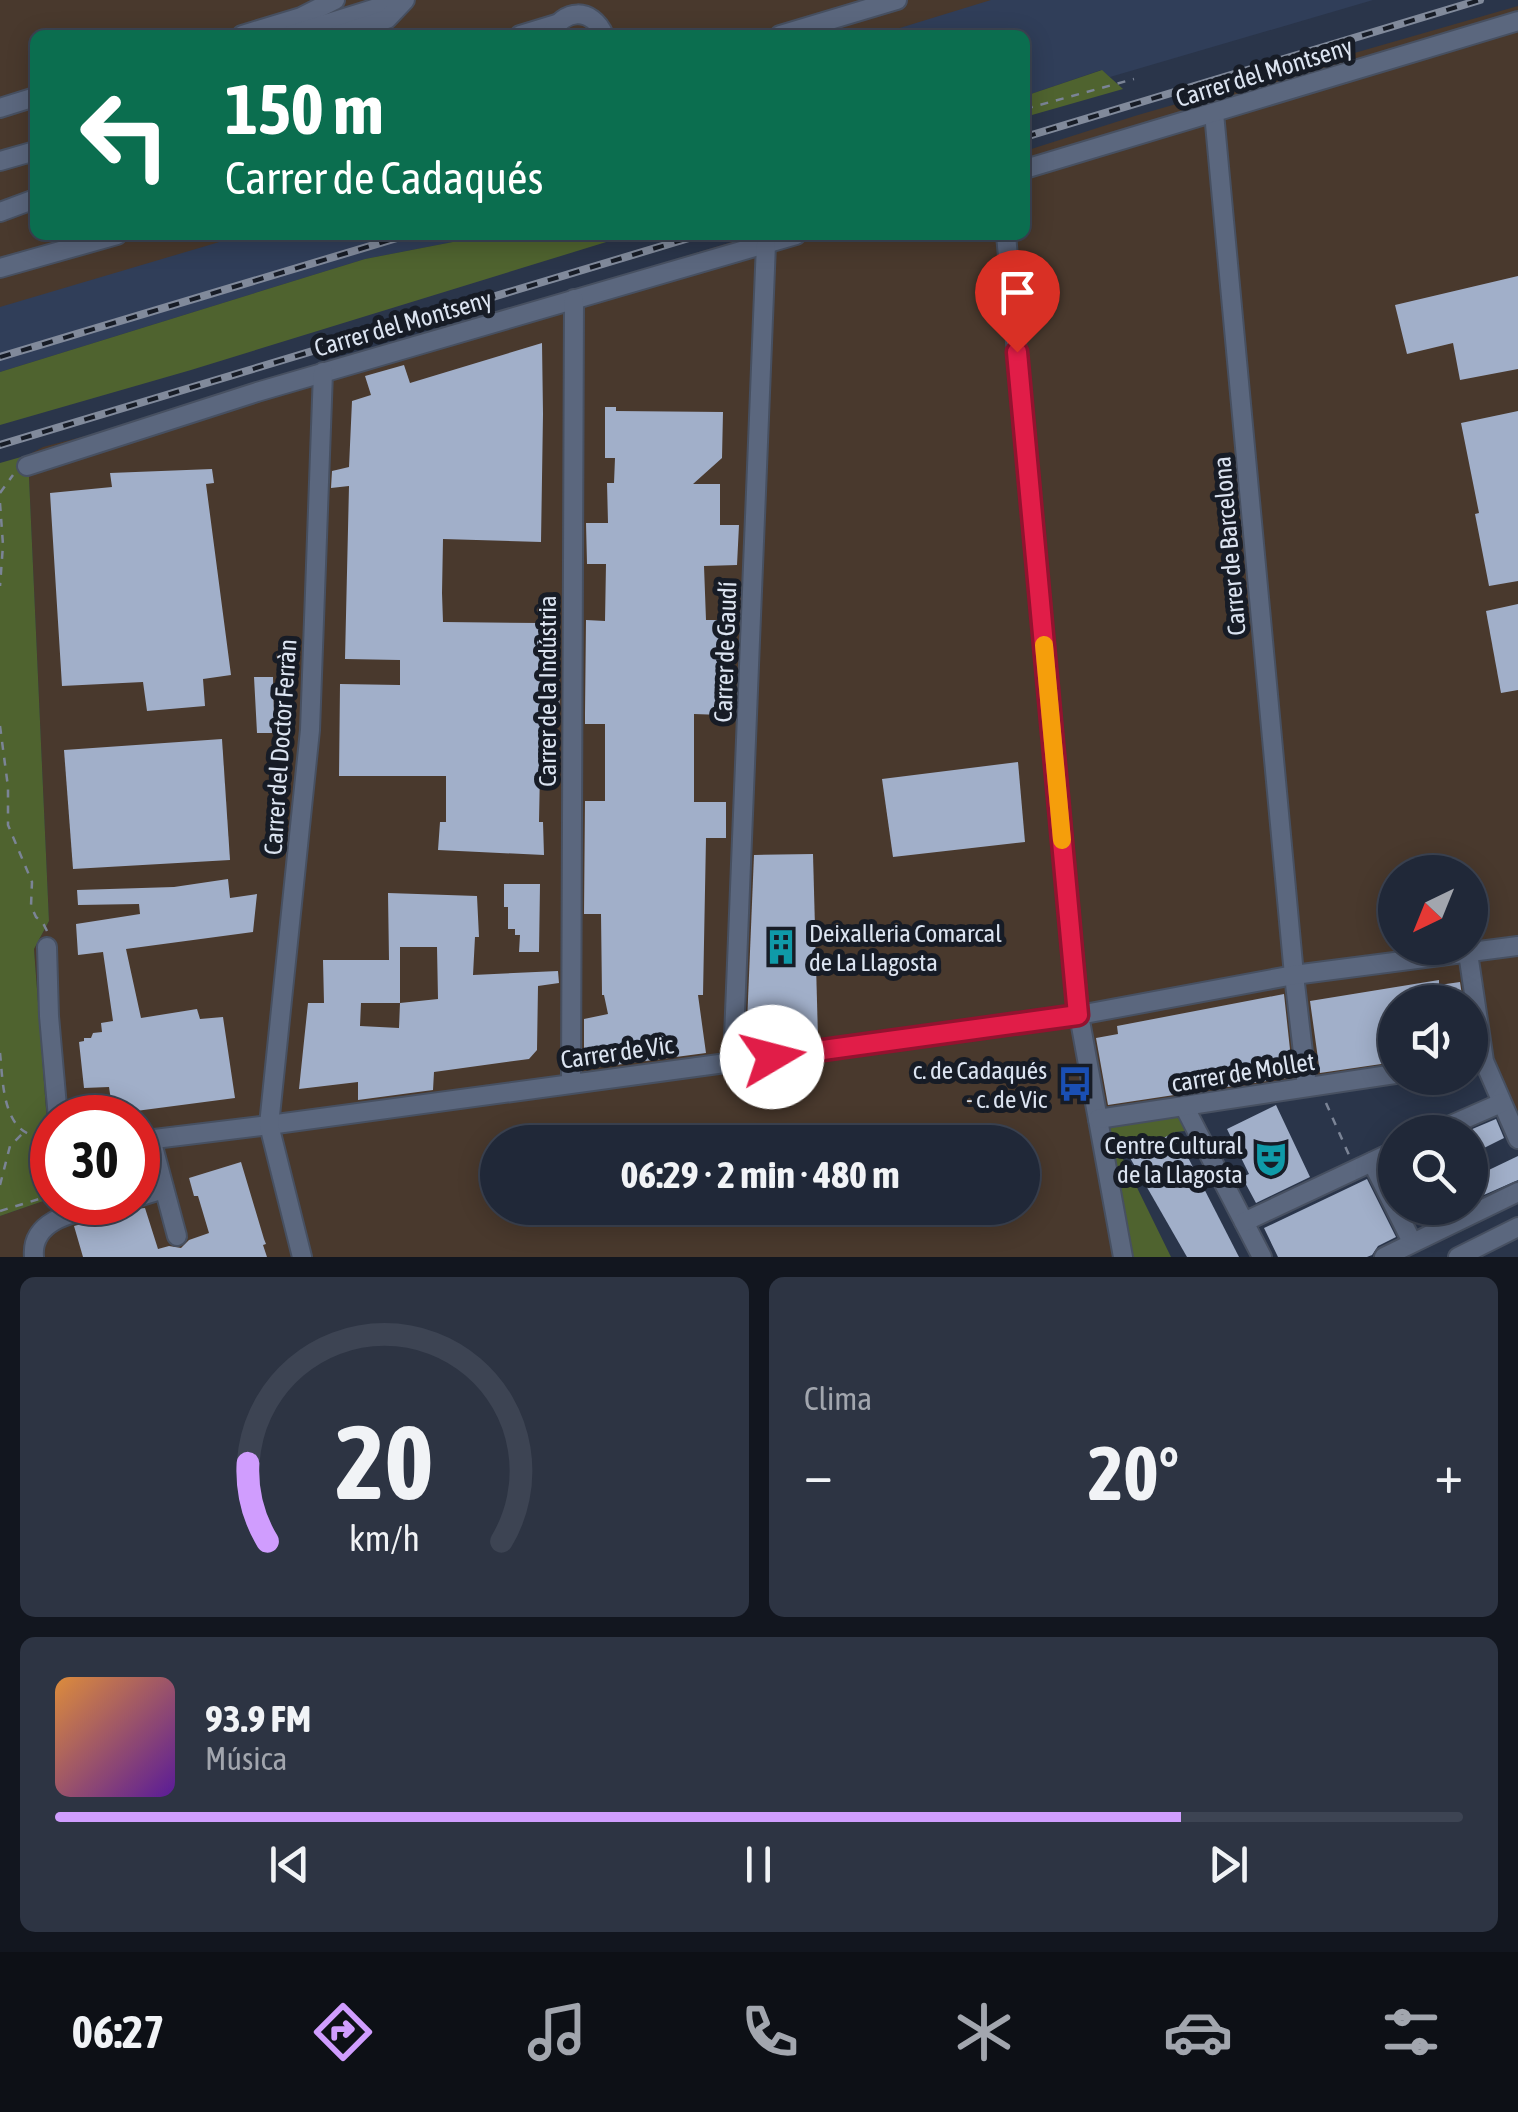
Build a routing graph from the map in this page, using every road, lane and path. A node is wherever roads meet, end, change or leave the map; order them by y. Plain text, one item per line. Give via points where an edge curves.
1 (335, 0) edge
2 (390, 0) edge
3 (406, 0) edge
4 (896, 0) edge
5 (572, 15) edge
6 (1518, 21) edge
7 (259, 30) edge
8 (306, 30) edge
9 (353, 30) edge
10 (533, 30) edge
11 (603, 30) edge
12 (797, 30) edge
13 (1134, 79) dead end
14 (30, 99) edge
15 (0, 108) edge
16 (1030, 108) edge
17 (1214, 113) junction
18 (30, 153) edge
19 (0, 162) edge
20 (1030, 168) edge
21 (30, 201) edge
22 (0, 212) edge
23 (99, 240) edge
24 (779, 240) edge
25 (1006, 240) edge
26 (766, 244) junction
27 (0, 268) edge
28 (574, 299) junction
29 (323, 372) junction
30 (27, 466) joint
31 (0, 493) edge
32 (0, 503) edge
33 (0, 586) edge
34 (0, 726) edge
35 (1518, 946) edge
36 (47, 947) joint
37 (1488, 950) edge
38 (1378, 964) edge
39 (1294, 975) junction
40 (1078, 1015) junction
41 (0, 1054) edge
42 (733, 1062) junction
43 (1378, 1077) edge
44 (1488, 1081) edge
45 (571, 1084) junction
46 (1308, 1088) junction
47 (56, 1095) edge
48 (1501, 1103) junction
49 (1184, 1106) junction
50 (1474, 1115) edge
51 (1098, 1120) junction
52 (269, 1125) junction
53 (26, 1131) junction
54 (30, 1133) edge
55 (160, 1138) edge
56 (1518, 1139) edge
57 (1378, 1159) edge
58 (1352, 1160) dead end
59 (1372, 1162) junction
60 (160, 1179) edge
61 (0, 1185) edge
62 (164, 1189) junction
63 (160, 1190) edge
64 (1518, 1192) edge
65 (30, 1202) edge
66 (0, 1211) edge
67 (1244, 1222) junction
68 (47, 1225) edge
69 (1518, 1227) edge
70 (178, 1236) dead end
71 (1410, 1238) dead end
72 (34, 1257) edge
73 (302, 1257) edge
74 (1123, 1257) edge
75 (1262, 1257) edge
76 (1384, 1257) edge
77 (1458, 1257) edge

1 - 7 street
2 - 8 street
3 - 9 street via 387,19
4 - 12 street
5 - 10 street
5 - 11 street
6 - 17 street, Carrer del Montseny
13 - 16 path
14 - 15 street
17 - 20 street, Carrer del Montseny
17 - 39 street, Carrer de Barcelona
18 - 19 street
21 - 22 street
23 - 27 street
24 - 26 street, Carrer del Montseny
25 - 40 street
26 - 28 street, Carrer del Montseny
26 - 42 street, Carrer de Gaudí
28 - 29 street, Carrer del Montseny
28 - 45 street, Carrer de la Indústria
29 - 30 street, Carrer del Montseny
29 - 52 street, Carrer del Doctor Ferràn via 310,730
30 - 31 path
32 - 33 path
34 - 36 path via 8,825 32,882 31,906 44,923
35 - 37 street, Carrer de Vic
36 - 47 street
38 - 39 street, Carrer de Vic
39 - 40 street, Carrer de Vic
39 - 46 street, Carrer de Barcelona
40 - 42 street, Carrer de Vic
40 - 51 street
41 - 53 path via 10,1114
42 - 45 street, Carrer de Vic
43 - 46 street, carrer de Mollet
44 - 48 street
45 - 52 street, Carrer de Vic
46 - 49 street, carrer de Mollet
46 - 58 path via 1310,1097 1324,1095
48 - 50 street
48 - 56 street
49 - 51 street, carrer de Mollet
49 - 67 street
51 - 74 street
52 - 55 street, Carrer de Vic
52 - 73 street, Carrer del Doctor Ferràn
53 - 54 path
53 - 61 path via 10,1146
57 - 59 street
59 - 67 street
59 - 71 street
60 - 62 street
62 - 63 street
62 - 70 street
64 - 76 street
65 - 66 path
67 - 75 street
68 - 72 street via 36,1237
69 - 77 street

